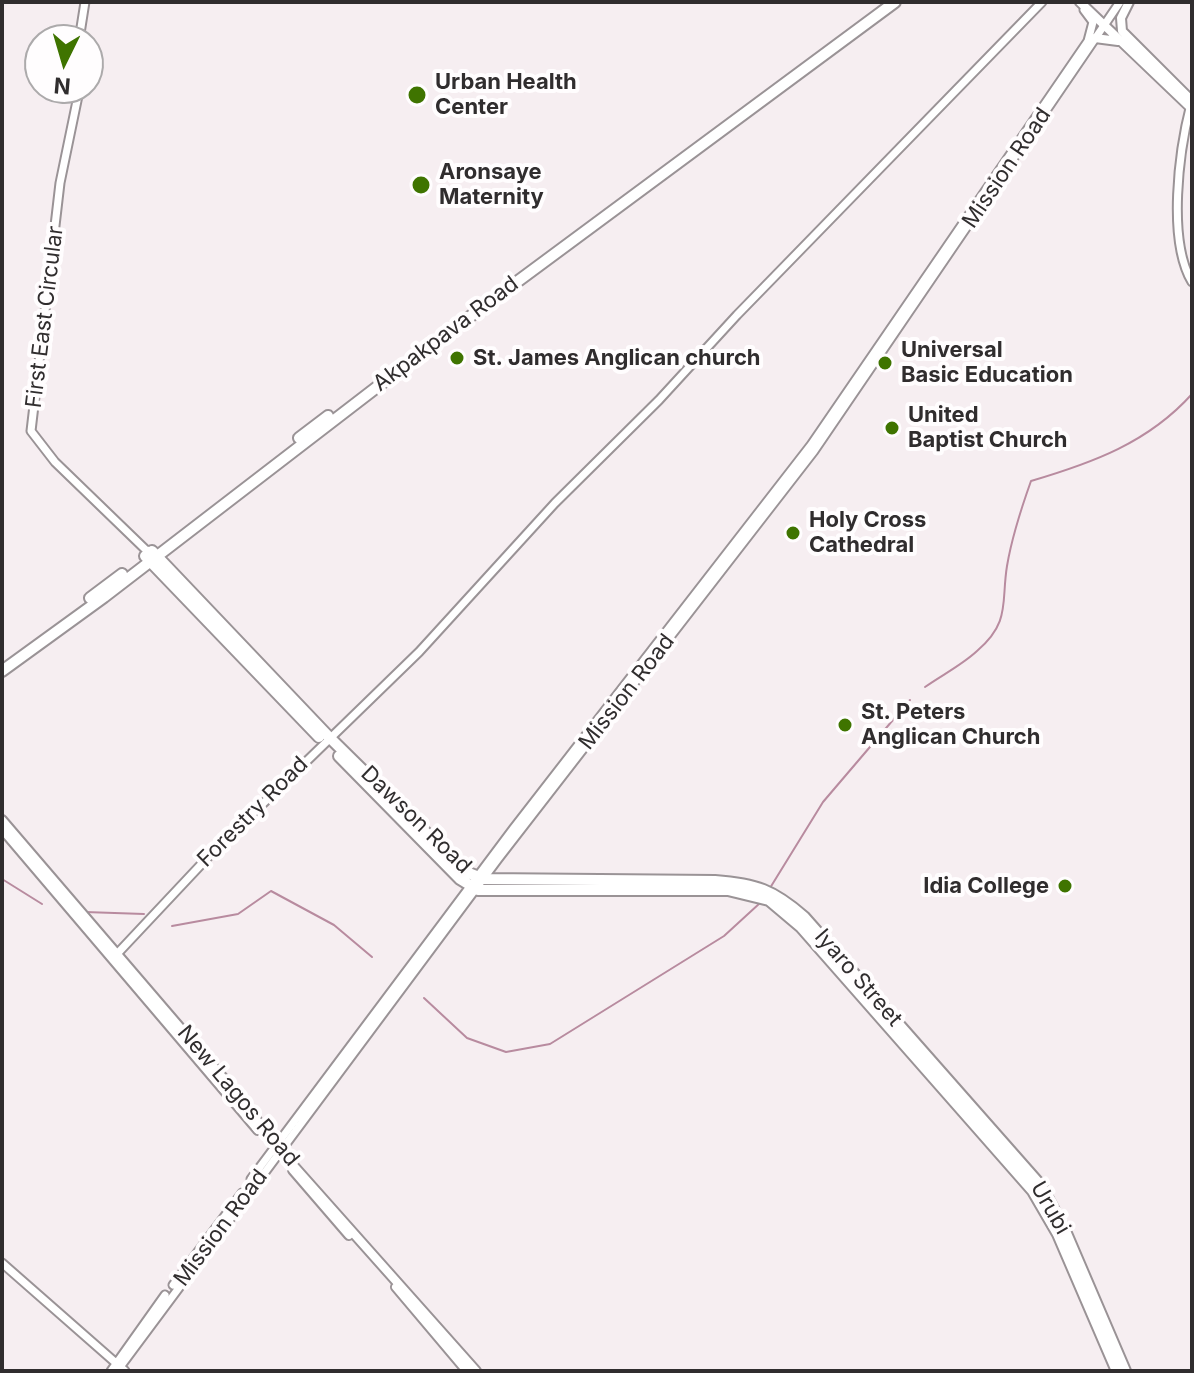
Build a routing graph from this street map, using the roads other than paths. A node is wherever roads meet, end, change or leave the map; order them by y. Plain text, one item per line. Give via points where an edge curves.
1 (85, 2) edge
2 (885, 2) edge
3 (895, 2) edge
4 (1042, 2) edge
5 (1079, 2) edge
6 (1120, 2) edge
7 (1129, 2) edge
8 (82, 24) edge
9 (1105, 25) junction
10 (1095, 38) junction
11 (1123, 43) junction
12 (76, 104) edge
13 (1192, 105) edge
14 (1192, 282) edge
15 (149, 555) junction
16 (2, 668) edge
17 (326, 739) junction
18 (2, 820) edge
19 (2, 828) edge
20 (477, 883) junction
21 (765, 894) joint
22 (116, 955) junction
23 (934, 1072) junction
24 (276, 1148) junction
25 (2, 1263) edge
26 (118, 1369) edge
27 (467, 1371) edge
28 (476, 1371) edge
29 (1117, 1371) edge
30 (1125, 1371) edge

1 - 8 street
2 - 15 highway, Akpakpava Road via 417,348
3 - 15 highway, Akpakpava Road
4 - 17 street, Forestry Road
5 - 9 main road
5 - 20 street, Mission Road via 1093,22 1088,41 872,359
6 - 9 street, Mission Road
7 - 13 main road via 1121,18 1122,31
9 - 10 street, Mission Road
9 - 11 main road
10 - 11 main road
10 - 20 street, Mission Road via 814,451
11 - 13 main road
12 - 15 street, First East Circular via 60,183 31,431
13 - 14 street via 1179,175 1182,257
15 - 16 highway, Akpakpava Road
15 - 17 highway, Dawson Road
17 - 20 highway, Dawson Road
17 - 22 street, Forestry Road
18 - 22 main road, New Lagos Road
19 - 24 main road, New Lagos Road
20 - 21 highway, Dawson Road via 670,879 744,883
20 - 24 street, Mission Road
21 - 23 highway, Iyaro Street via 804,917
22 - 24 main road, New Lagos Road via 242,1100
23 - 29 highway, Urubi via 1033,1191 1058,1234
23 - 30 highway, Urubi via 1041,1186
24 - 26 street, Mission Road
24 - 27 main road, New Lagos Road
24 - 28 main road, New Lagos Road
25 - 26 street

